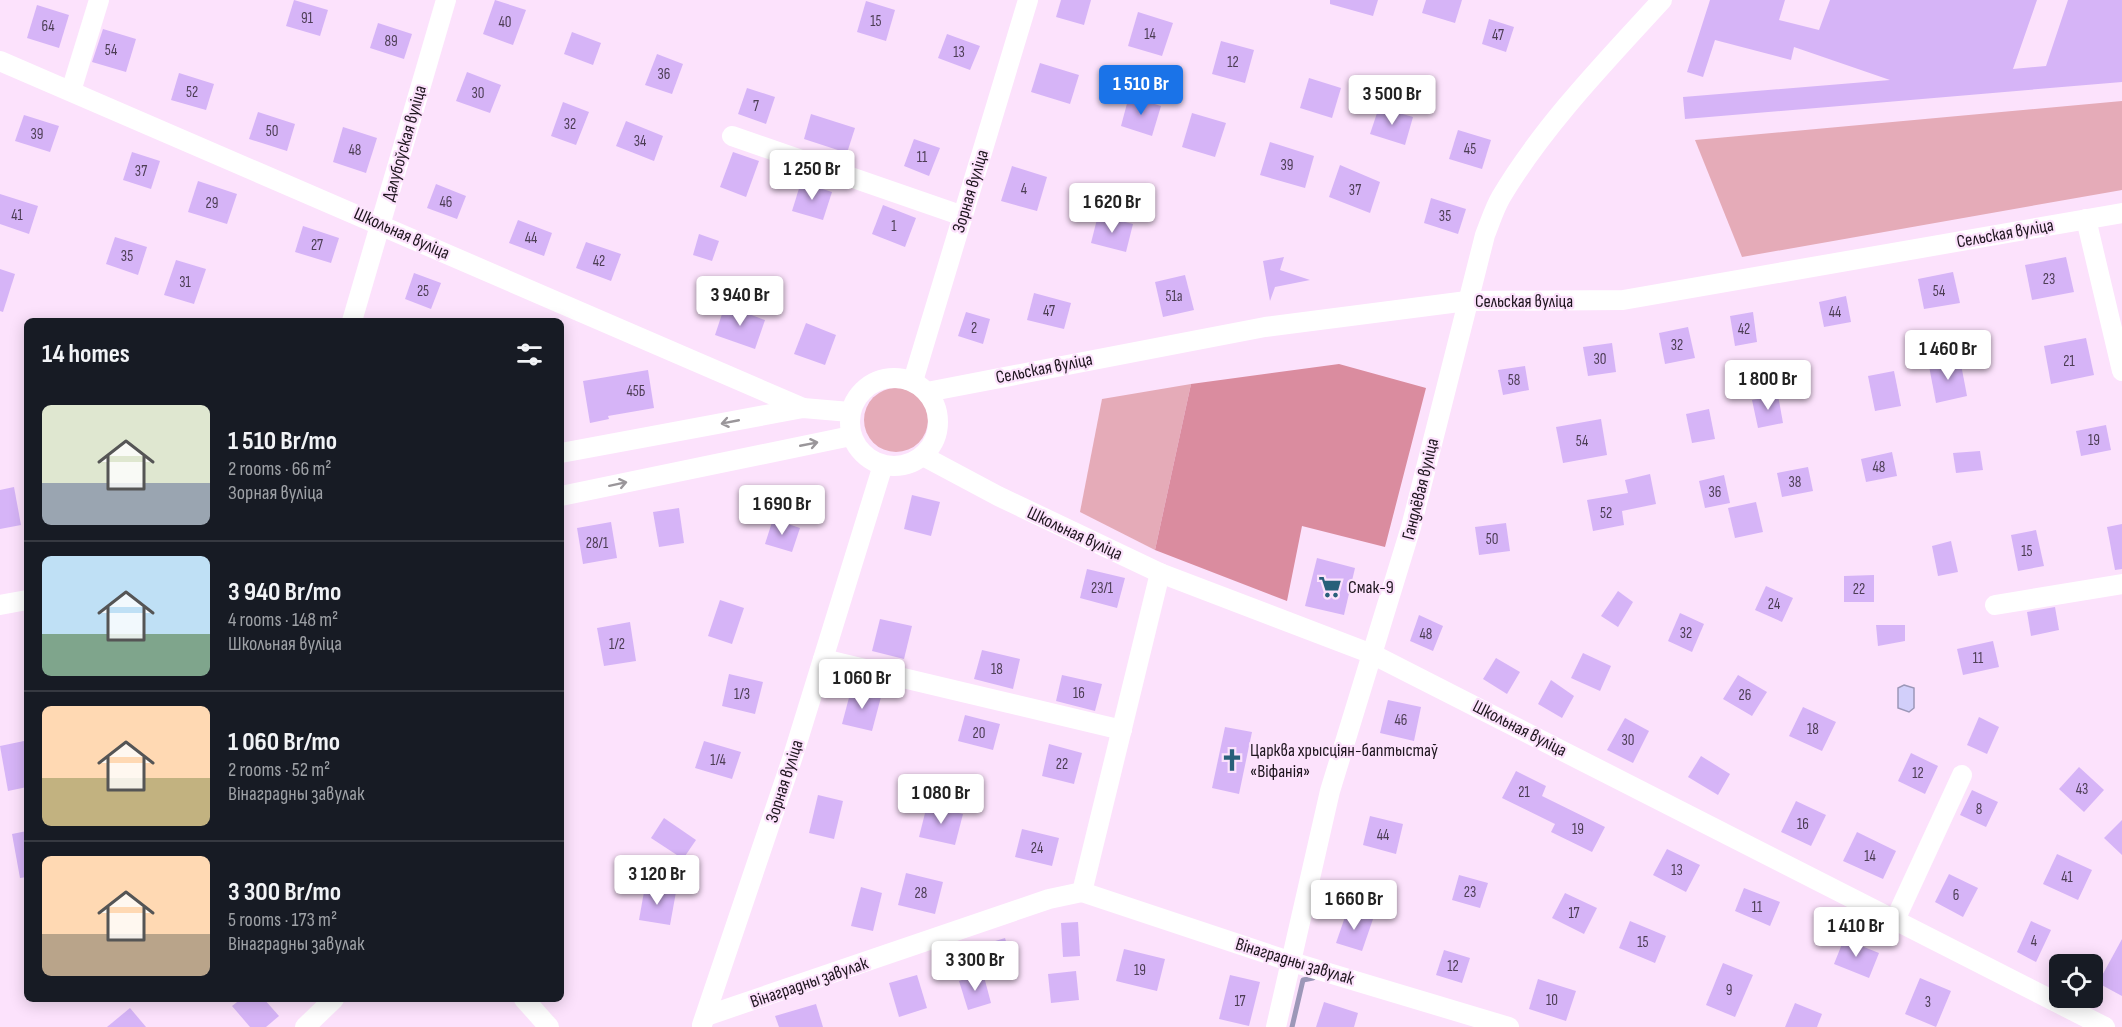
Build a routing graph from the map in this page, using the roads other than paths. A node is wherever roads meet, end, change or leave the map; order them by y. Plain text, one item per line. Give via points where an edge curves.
1 (99, 0) edge
2 (446, 0) edge
3 (1028, 0) edge
4 (1662, 0) edge
5 (0, 61) edge
6 (71, 91) junction
7 (732, 136) dead end
8 (2122, 213) edge
9 (963, 216) junction
10 (2086, 219) junction
11 (381, 223) junction
12 (1467, 301) junction
13 (353, 318) edge
14 (2122, 371) edge
15 (920, 387) junction
16 (803, 408) junction
17 (850, 412) junction
18 (851, 436) junction
19 (564, 452) edge
20 (922, 456) junction
21 (883, 465) junction
22 (564, 495) edge
23 (1160, 573) junction
24 (2122, 584) edge
25 (24, 601) edge
26 (0, 605) edge
27 (1995, 605) dead end
28 (1372, 654) junction
29 (823, 659) junction
30 (1122, 730) junction
31 (1962, 775) dead end
32 (1082, 892) junction
33 (1895, 920) junction
34 (1292, 962) junction
35 (331, 1002) edge
36 (527, 1002) edge
37 (704, 1022) edge
38 (305, 1027) edge
39 (549, 1027) edge
40 (1276, 1027) edge
41 (1509, 1027) edge
42 (2105, 1027) edge

1 - 6 street
2 - 11 street, Далубоўская вуліца
3 - 9 street, Зорная вуліца
4 - 12 street, Гандлёвая вуліца via 1592,76 1500,198
5 - 6 street, Школьная вуліца
6 - 11 street, Школьная вуліца
7 - 9 street
8 - 10 street, Сельская вуліца
9 - 15 street, Зорная вуліца
10 - 12 street, Сельская вуліца via 1623,300
10 - 14 street
11 - 13 street, Далубоўская вуліца
11 - 16 street, Школьная вуліца
12 - 15 street, Сельская вуліца via 1265,327
12 - 28 street, Гандлёвая вуліца via 1411,527
15 - 17 street via 896,377 880,380 865,387
15 - 20 street via 936,408 938,425 933,442
16 - 17 street
16 -> 19 street
17 - 18 street
18 - 21 street via 864,454
22 -> 18 street
20 - 21 street via 897,466
20 - 23 street, Школьная вуліца
21 - 29 street, Зорная вуліца
23 - 28 street, Школьная вуліца
23 - 30 street
24 - 27 street
25 - 26 street
28 - 33 street, Школьная вуліца
28 - 34 street, Гандлёвая вуліца via 1330,791
29 - 30 street
29 - 37 street, Зорная вуліца
30 - 32 street
31 - 33 street
32 - 34 street, Вінаградны завулак
32 - 37 street, Вінаградны завулак via 1049,899
33 - 42 street, Школьная вуліца
34 - 40 street, Гандлёвая вуліца
34 - 41 street, Вінаградны завулак
35 - 38 street
36 - 39 street

